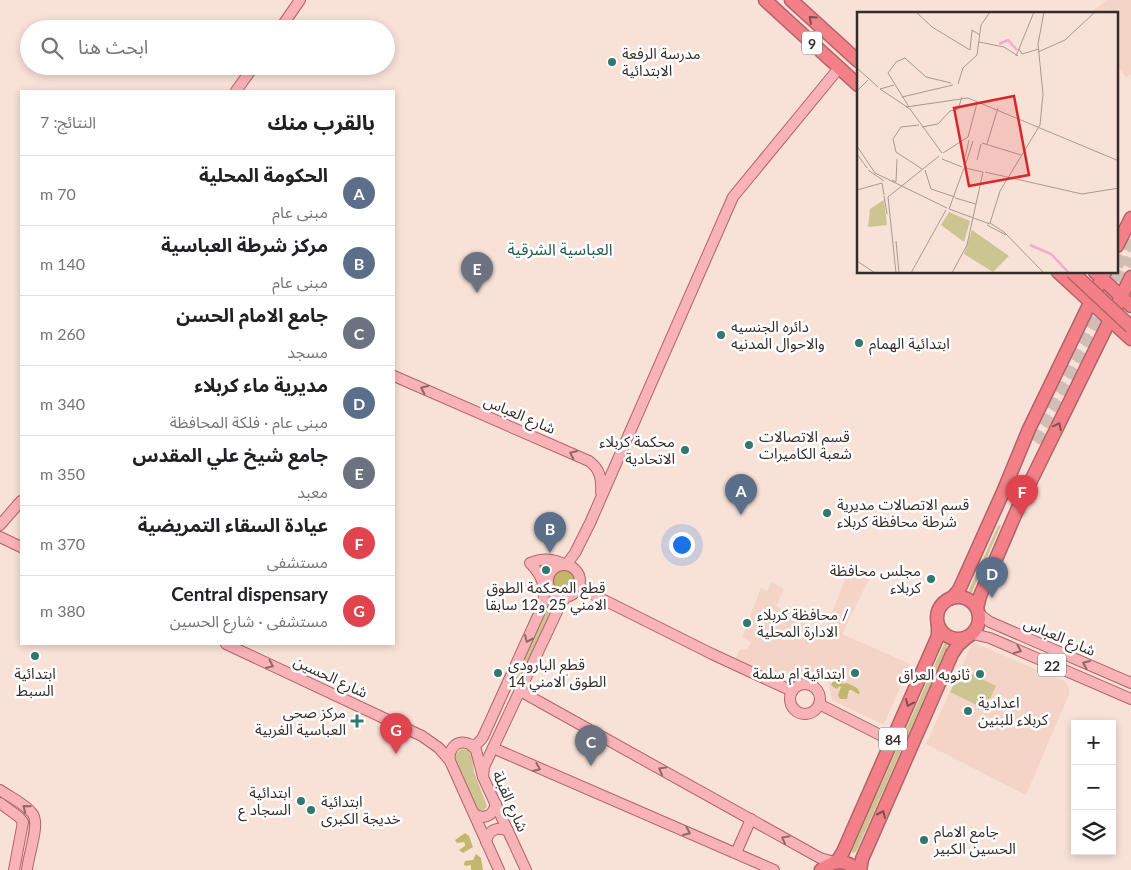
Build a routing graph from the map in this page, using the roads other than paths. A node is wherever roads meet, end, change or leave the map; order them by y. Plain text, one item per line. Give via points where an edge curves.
1 (300, 0) edge
2 (765, 0) edge
3 (791, 0) edge
4 (286, 20) edge
5 (857, 60) edge
6 (839, 68) junction
7 (248, 75) edge
8 (857, 84) edge
9 (237, 90) edge
10 (1131, 218) edge
11 (1118, 244) edge
12 (1084, 274) edge
13 (1100, 275) edge
14 (1131, 278) edge
15 (1072, 279) edge
16 (1090, 302) junction
17 (1128, 302) edge
18 (1131, 318) edge
19 (1110, 320) junction
20 (1079, 326) junction
21 (1126, 328) edge
22 (1102, 337) junction
23 (1131, 339) edge
24 (395, 376) edge
25 (1004, 492) junction
26 (1021, 501) junction
27 (20, 502) edge
28 (598, 505) junction
29 (996, 507) junction
30 (1015, 515) junction
31 (990, 521) junction
32 (0, 525) edge
33 (1007, 532) junction
34 (0, 537) edge
35 (20, 547) edge
36 (565, 565) junction
37 (578, 587) junction
38 (567, 596) junction
39 (952, 598) junction
40 (978, 611) junction
41 (938, 625) junction
42 (969, 636) junction
43 (228, 645) edge
44 (1131, 683) edge
45 (520, 690) junction
46 (792, 691) junction
47 (1131, 699) edge
48 (819, 704) junction
49 (892, 741) junction
50 (471, 745) junction
51 (493, 748) junction
52 (450, 761) junction
53 (483, 777) junction
54 (0, 790) edge
55 (0, 803) edge
56 (496, 804) junction
57 (474, 814) junction
58 (750, 819) junction
59 (508, 831) junction
60 (486, 842) junction
61 (736, 853) junction
62 (834, 862) junction
63 (860, 866) edge
64 (14, 870) edge
65 (27, 870) edge
66 (499, 870) edge
67 (526, 870) edge
68 (774, 870) edge
69 (821, 870) edge

1 - 4 main road
2 - 6 highway, 9
5 -> 3 highway, 9
6 - 8 highway, 9
6 - 28 main road via 733,197
7 - 9 main road
10 - 11 highway
12 - 18 highway
13 - 16 highway
13 - 17 highway
14 - 17 highway
15 - 16 highway
15 - 20 highway via 1080,300
15 - 21 highway, bridge
16 - 19 highway
16 - 20 highway
17 - 19 highway
19 - 21 highway
19 - 22 highway
20 - 25 highway
21 - 22 highway via 1112,329
21 - 23 highway
26 -> 22 highway
28 -> 24 main road, شارع العباس via 600,475 589,461
25 - 26 highway, 84 via 1037,442
25 - 29 highway, 84
26 - 30 highway, 84
27 - 32 main road
28 - 36 main road via 575,553
29 - 30 highway via 1004,516
29 - 31 highway, 84
30 - 33 highway, 84
31 - 33 highway via 1001,522
31 - 39 highway, 84 via 959,590
33 - 40 highway, 84 via 980,596
34 - 35 main road
36 - 37 main road via 578,573
36 - 38 main road via 553,569 548,582 558,596
36 -> 50 main road via 548,559 530,563 543,583 542,607 483,737
37 - 38 main road
37 - 46 main road
38 - 45 main road
39 - 40 highway via 968,599
39 - 41 highway, 84 via 942,604 937,615
40 - 42 highway, 84 via 979,623
44 -> 40 main road, شارع العباس via 990,622
41 - 42 highway via 950,638
41 -> 49 highway, 84 via 938,636
42 -> 47 main road, شارع العباس / 22 via 990,638
63 -> 42 highway, 84 via 952,654
43 -> 52 main road, شارع الحسين via 422,736
45 - 51 main road
58 -> 45 main road
46 - 48 main road via 802,684 811,685 818,691
46 - 48 main road via 790,703 802,714 810,713
48 - 49 main road
49 - 62 highway, 84 via 843,852
50 - 52 main road via 455,745 449,754
50 - 53 main road, شارع القبلة via 477,753
51 - 53 main road
51 -> 61 main road
52 - 57 main road
53 - 56 main road, شارع القبلة
65 -> 54 main road via 35,820 30,810
55 - 64 main road via 23,822
56 - 57 main road via 490,815
56 - 59 main road, شارع القبلة
57 - 60 main road
58 - 61 main road
62 -> 58 main road via 823,860
59 - 60 main road via 498,828 490,832
59 - 67 main road, شارع القبلة
60 - 66 main road
61 - 68 main road
62 - 63 highway, 84
62 - 69 highway

